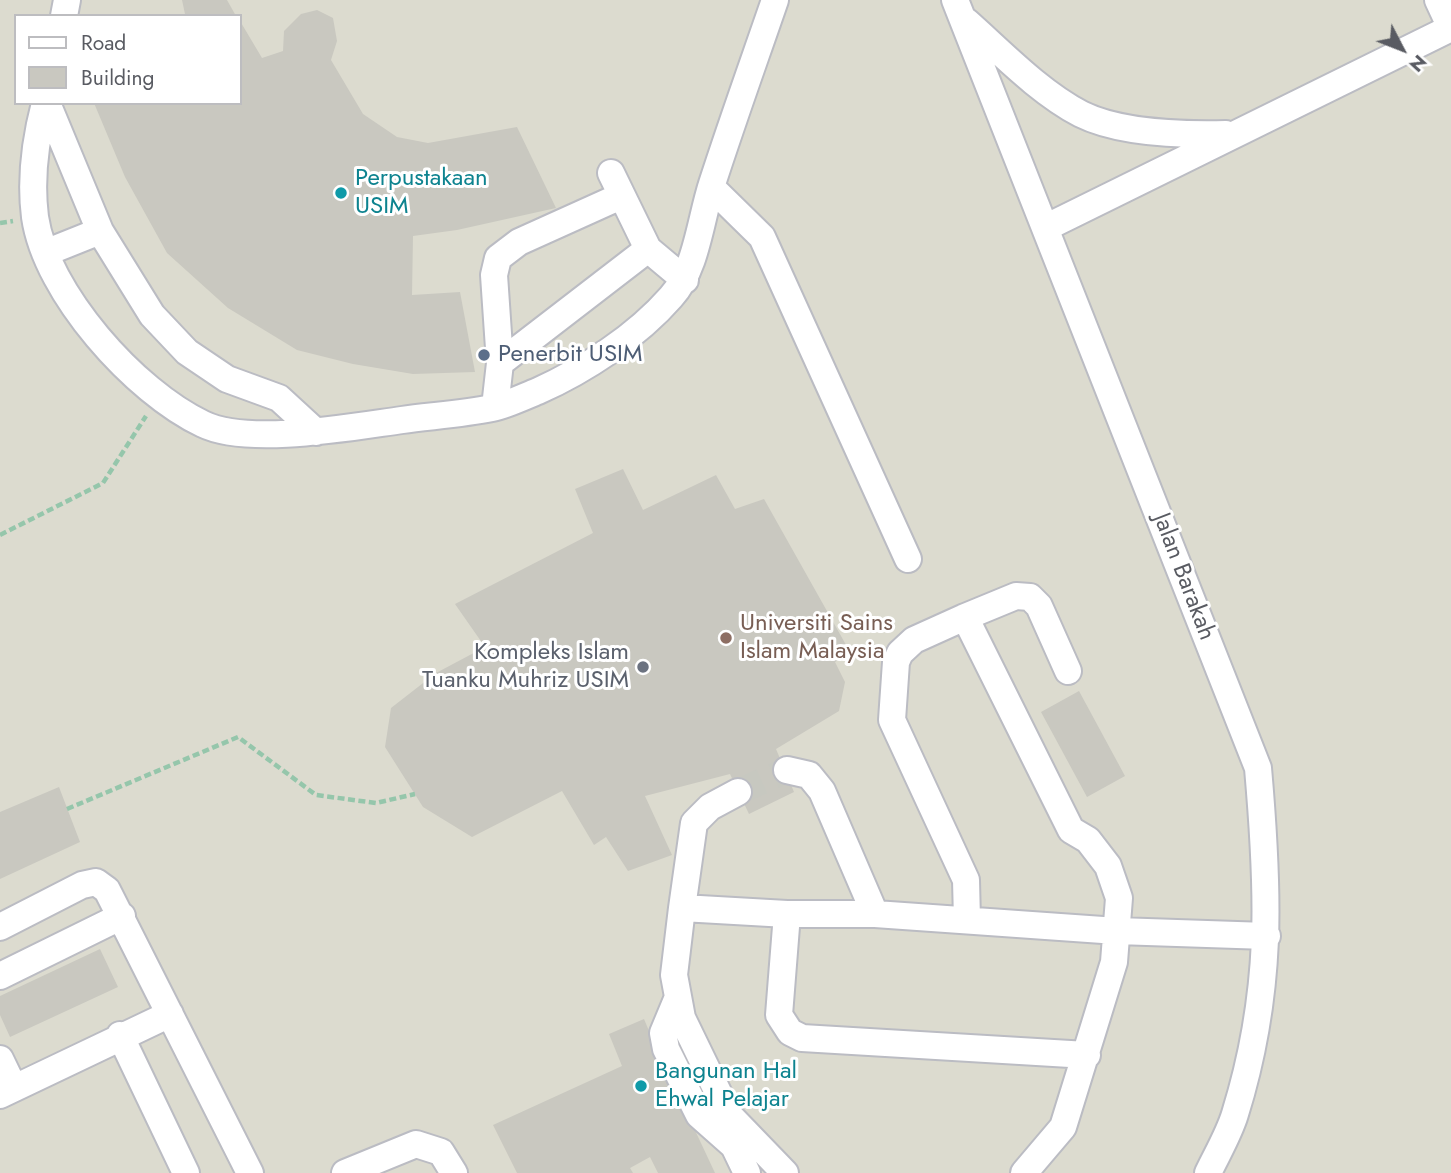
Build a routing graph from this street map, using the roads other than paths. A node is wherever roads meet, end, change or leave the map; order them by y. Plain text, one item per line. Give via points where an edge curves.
1 (775, 0) edge
2 (1438, 0) edge
3 (959, 9) edge
4 (1451, 28) edge
5 (45, 105) edge
6 (47, 105) edge
7 (1235, 134) junction
8 (711, 187) junction
9 (1047, 228) junction
10 (100, 231) junction
11 (648, 249) junction
12 (45, 253) junction
13 (685, 280) junction
14 (500, 363) junction
15 (495, 407) junction
16 (316, 432) junction
17 (908, 559) dead end
18 (965, 617) junction
19 (1068, 671) dead end
20 (787, 770) dead end
21 (738, 792) tunnel mouth
22 (682, 908) junction
23 (787, 914) junction
24 (874, 914) junction
25 (122, 916) junction
26 (967, 920) junction
27 (0, 928) edge
28 (1117, 931) junction
29 (1267, 936) junction
30 (0, 975) edge
31 (677, 997) junction
32 (170, 1014) junction
33 (120, 1035) junction
34 (1087, 1055) junction
35 (0, 1059) edge
36 (7, 1092) edge
37 (186, 1173) edge
38 (250, 1173) edge
39 (345, 1173) edge
40 (454, 1173) edge
41 (747, 1173) edge
42 (785, 1173) edge
43 (1024, 1173) edge
44 (1208, 1173) edge

1 - 8 street
2 - 4 street
3 - 7 street via 1036,82 1082,115 1135,129
3 - 9 street, Jalan Barakah
4 - 7 street
5 - 12 street via 33,152 35,218
6 - 10 street
7 - 9 street
8 - 13 street
8 - 17 street via 762,237
9 - 29 street, Jalan Barakah via 1258,768 1267,866
10 - 12 street
10 - 16 street via 152,315 187,352 228,379 279,398
11 - 13 street
11 - 14 street
11 - 14 street via 616,184 498,258 494,275
12 - 16 street via 65,291 110,352 160,396 204,425 255,434
13 - 15 street via 670,299 615,345 539,391
14 - 15 street
15 - 16 street
18 - 19 street via 1016,596 1030,597 1039,606
18 - 26 street via 915,640 900,653 895,662 892,720 965,880
18 - 28 street via 1071,830 1088,840 1108,866 1119,898
20 - 24 street via 809,775 822,792
21 - 22 street via 710,807 694,823
22 - 23 street
22 - 31 street via 674,975
23 - 24 street
23 - 34 street via 779,1015 790,1032 802,1038
24 - 26 street
25 - 27 street via 107,890 96,882
25 - 30 street
25 - 32 street
26 - 28 street
28 - 29 street
28 - 34 street via 1114,962
29 - 44 street, Jalan Barakah via 1257,1029 1234,1117
31 - 41 street via 663,1032 666,1049 699,1115 734,1146
31 - 42 street via 682,1018 729,1115
32 - 33 street
32 - 38 street
33 - 36 street
33 - 37 street
34 - 43 street via 1063,1127
35 - 36 street
39 - 40 street via 416,1144 441,1152

